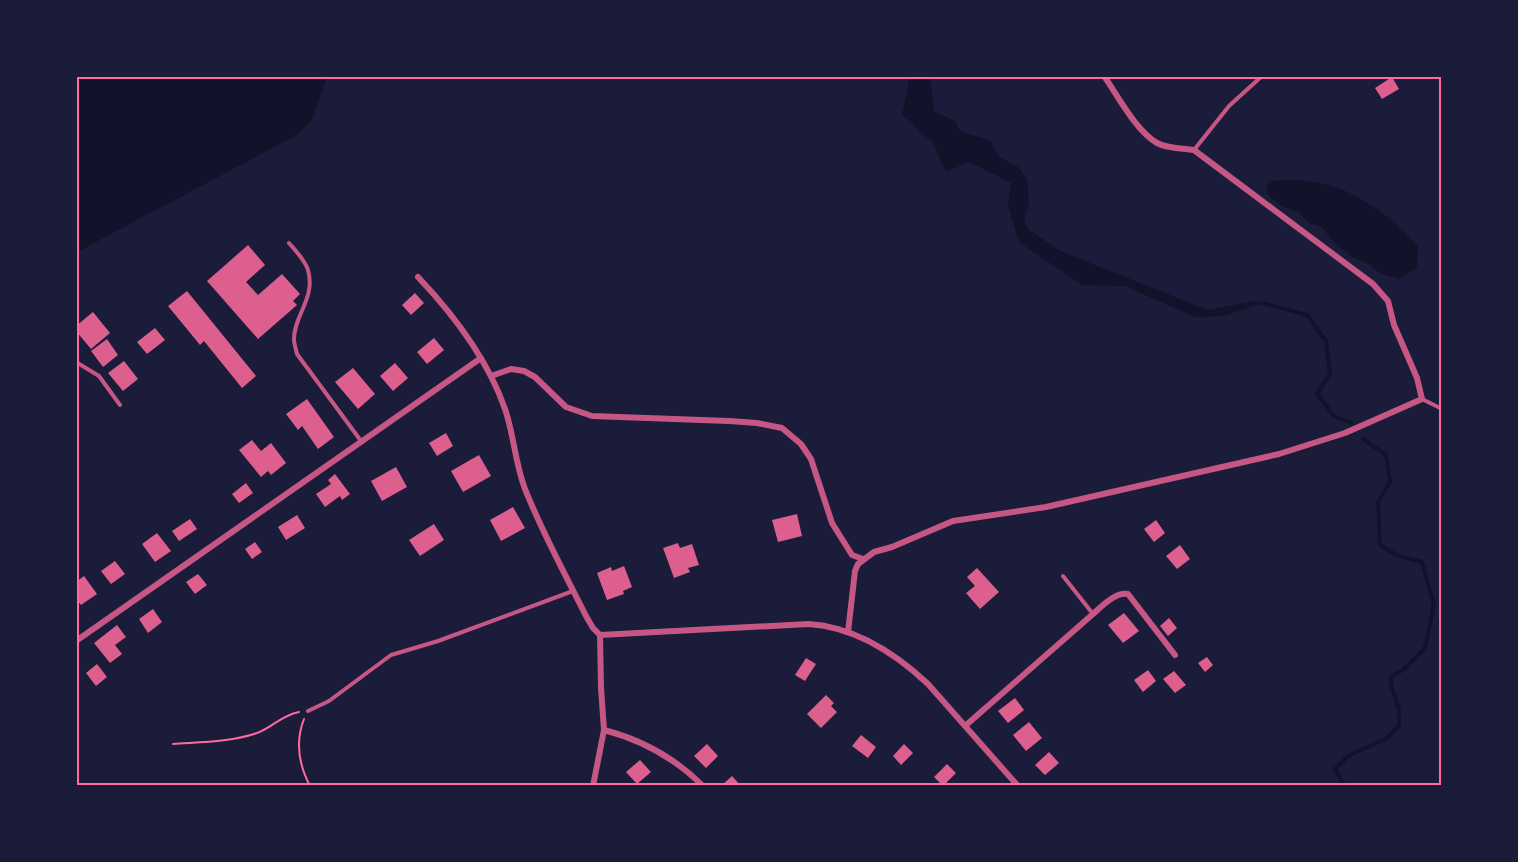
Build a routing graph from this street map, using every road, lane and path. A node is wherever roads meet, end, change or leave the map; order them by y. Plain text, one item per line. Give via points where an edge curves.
1 (1104, 76) edge
2 (1262, 76) edge
3 (1194, 150) junction
4 (289, 243) dead end
5 (418, 277) dead end
6 (481, 358) junction
7 (76, 362) edge
8 (491, 376) junction
9 (1422, 399) junction
10 (120, 405) dead end
11 (1442, 409) edge
12 (362, 442) junction
13 (863, 559) junction
14 (1063, 576) dead end
15 (573, 591) junction
16 (1093, 614) junction
17 (848, 632) junction
18 (600, 635) junction
19 (76, 641) edge
20 (1175, 655) dead end
21 (308, 711) junction
22 (964, 726) junction
23 (604, 730) junction
24 (173, 744) dead end
25 (310, 786) edge
26 (593, 786) edge
27 (703, 786) edge
28 (1018, 786) edge

1 - 3 street via 1150,138 1167,147
2 - 3 lane via 1229,106
3 - 9 street via 1373,284 1388,301
4 - 12 lane via 308,269 310,289 296,327 297,354
5 - 6 street
6 - 8 street
6 - 12 street
7 - 10 lane via 102,380
8 - 13 street via 511,369 524,371 566,407 592,416 729,421 782,428 812,459 832,523 852,555
8 - 15 street via 505,410 525,488
9 - 11 lane
9 - 13 street via 1345,432 1279,454 1046,507 953,521
12 - 19 street
13 - 17 street via 855,572
14 - 16 lane
15 - 18 street
15 - 21 lane via 391,655 329,701
16 - 20 street via 1114,597 1128,594
16 - 22 street
17 - 18 street via 809,624
17 - 22 street via 912,669
18 - 23 street
21 - 24 path via 279,719 254,734
21 - 25 path via 300,737 299,759
22 - 28 street
23 - 26 street
23 - 27 street via 646,744 678,763

